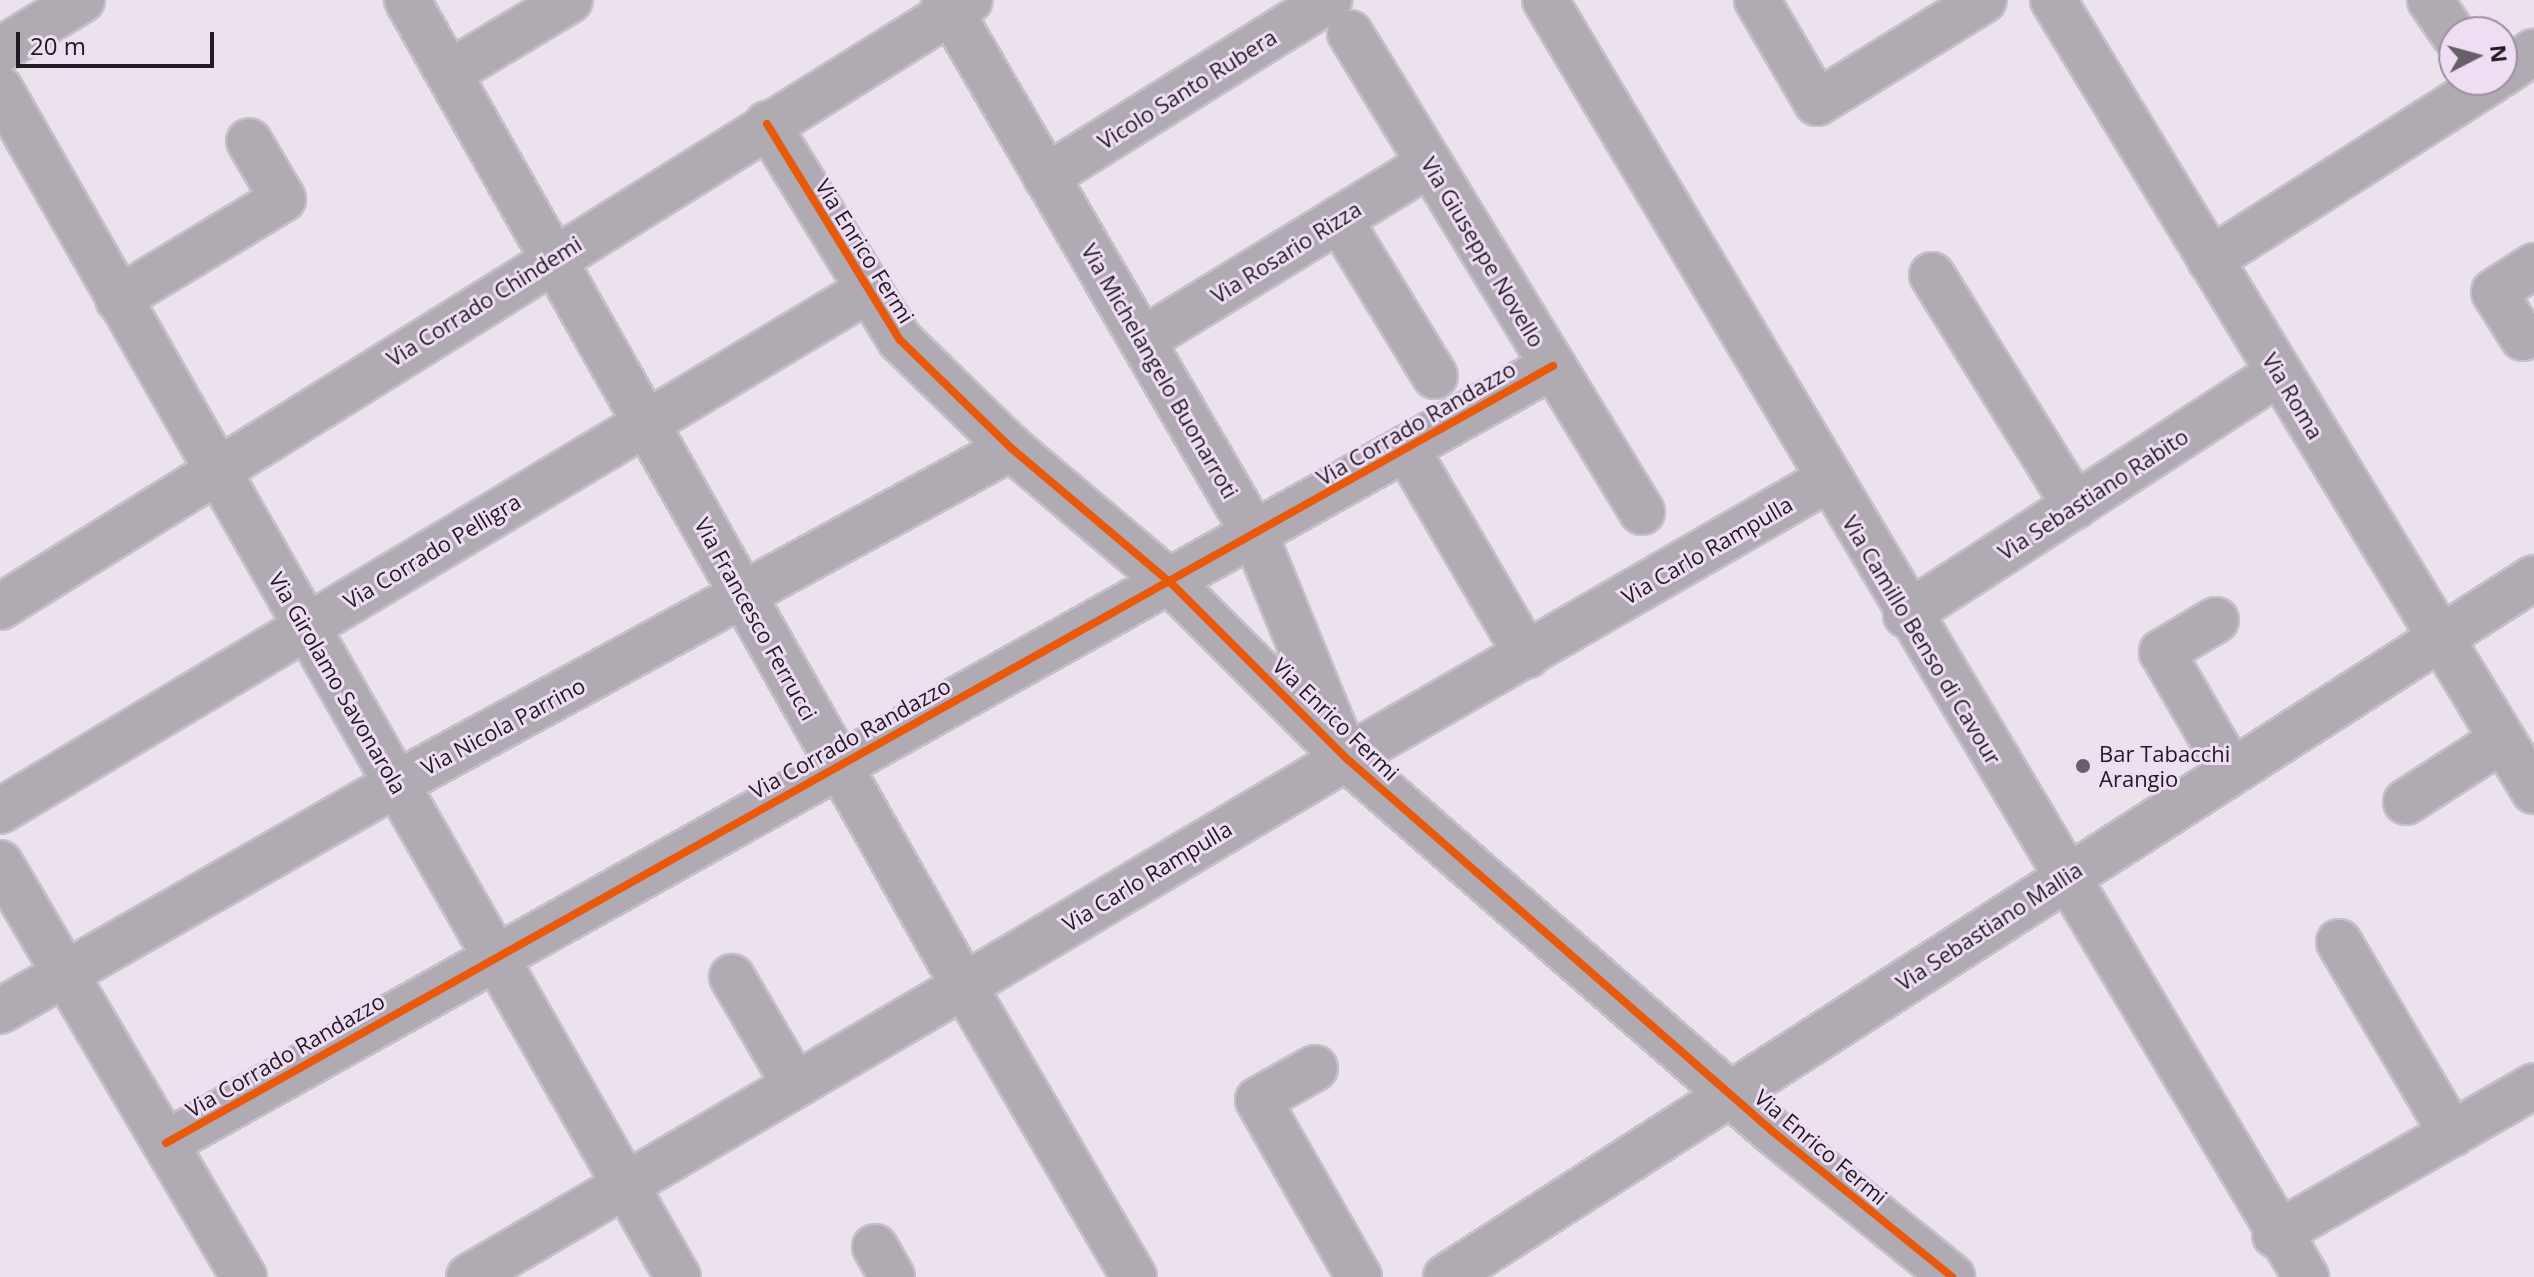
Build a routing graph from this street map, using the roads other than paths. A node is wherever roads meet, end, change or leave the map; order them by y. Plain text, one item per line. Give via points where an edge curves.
1 (82, 0) edge
2 (407, 0) edge
3 (570, 0) edge
4 (1545, 0) edge
5 (1757, 0) edge
6 (1984, 0) edge
7 (2053, 0) edge
8 (955, 4) edge
9 (1339, 17) edge
10 (0, 50) edge
11 (449, 73) junction
12 (0, 89) edge
13 (2467, 96) edge
14 (767, 124) junction
15 (249, 141) dead end
16 (1429, 164) junction
17 (1046, 177) junction
18 (1339, 219) junction
19 (553, 260) junction
20 (2210, 260) junction
21 (2534, 266) edge
22 (1932, 275) dead end
23 (865, 292) junction
24 (118, 299) junction
25 (2523, 338) dead end
26 (1143, 340) junction
27 (1553, 366) junction
28 (2279, 373) junction
29 (1435, 376) dead end
30 (647, 421) junction
31 (1011, 448) junction
32 (1407, 450) junction
33 (214, 467) junction
34 (1827, 480) junction
35 (2075, 506) junction
36 (1642, 512) dead end
37 (1255, 535) junction
38 (2534, 578) edge
39 (1171, 583) junction
40 (744, 598) junction
41 (0, 607) edge
42 (1906, 615) junction
43 (2216, 620) dead end
44 (306, 627) junction
45 (2440, 638) junction
46 (1527, 655) junction
47 (2502, 740) junction
48 (1346, 758) junction
49 (837, 765) junction
50 (2231, 771) junction
51 (396, 784) junction
52 (2534, 791) edge
53 (2406, 802) dead end
54 (0, 811) edge
55 (0, 863) edge
56 (2064, 877) junction
57 (2339, 942) dead end
58 (495, 956) junction
59 (64, 972) junction
60 (732, 977) dead end
61 (964, 986) junction
62 (0, 1011) edge
63 (1315, 1068) dead end
64 (795, 1085) junction
65 (2534, 1086) edge
66 (1730, 1094) junction
67 (2452, 1134) junction
68 (166, 1143) junction
69 (626, 1185) junction
70 (2275, 1235) junction
71 (244, 1277) edge
72 (469, 1277) edge
73 (678, 1277) edge
74 (1134, 1277) edge
75 (1359, 1277) edge
76 (1446, 1277) edge
77 (1952, 1277) edge
78 (2306, 1277) edge

1 - 10 street
2 - 11 street, Via Francesco Ferrucci
3 - 11 street
4 - 34 street, Via Camillo Benso di Cavour
5 - 6 street via 1817,103
7 - 20 street, Via Roma
8 - 14 street, Via Corrado Chindemi
8 - 17 street, Via Michelangelo Buonarroti
9 - 16 street, Via Giuseppe Novello
9 - 17 street, Vicolo Santo Rubera
11 - 19 street, Via Francesco Ferrucci
12 - 24 street, Via Girolamo Savonarola
13 - 20 street
14 - 19 street, Via Corrado Chindemi
14 - 23 street, Via Enrico Fermi
15 - 24 street via 283,199
16 - 18 street, Via Rosario Rizza
16 - 27 street, Via Giuseppe Novello
17 - 26 street, Via Michelangelo Buonarroti
18 - 26 street, Via Rosario Rizza
18 - 29 street
19 - 30 street, Via Francesco Ferrucci
19 - 33 street, Via Corrado Chindemi
20 - 28 street, Via Roma
21 - 25 street via 2494,292
22 - 35 street
23 - 30 street, Via Corrado Pelligra
23 - 31 street, Via Enrico Fermi via 900,340
24 - 33 street, Via Girolamo Savonarola
26 - 37 street, Via Michelangelo Buonarroti
27 - 32 street, Via Corrado Randazzo
27 - 36 street, Via Giuseppe Novello
28 - 35 street, Via Sebastiano Rabito
28 - 45 street, Via Roma
30 - 40 street, Via Francesco Ferrucci
30 - 44 street, Via Corrado Pelligra
31 - 39 street, Via Enrico Fermi
31 - 40 street, Via Nicola Parrino
32 - 37 street, Via Corrado Randazzo
32 - 46 street
33 - 41 street, Via Corrado Chindemi
33 - 44 street, Via Girolamo Savonarola
34 - 42 street, Via Camillo Benso di Cavour
34 - 46 street, Via Carlo Rampulla
35 - 42 street, Via Sebastiano Rabito
37 - 39 street, Via Corrado Randazzo
37 - 48 street, Via Michelangelo Buonarroti
38 - 45 street, Via Sebastiano Mallia
39 - 48 street, Via Enrico Fermi
39 - 49 street, Via Corrado Randazzo
40 - 49 street, Via Francesco Ferrucci
40 - 51 street, Via Nicola Parrino
42 - 56 street, Via Camillo Benso di Cavour
43 - 50 street via 2162,652
44 - 51 street, Via Girolamo Savonarola
44 - 54 street, Via Corrado Pelligra
45 - 47 street, Via Roma
45 - 50 street, Via Sebastiano Mallia
46 - 48 street, Via Carlo Rampulla
47 - 52 street, Via Roma
47 - 53 street
48 - 61 street, Via Carlo Rampulla
48 - 66 street, Via Enrico Fermi
49 - 58 street, Via Corrado Randazzo
49 - 61 street, Via Francesco Ferrucci
50 - 56 street, Via Sebastiano Mallia
51 - 58 street, Via Girolamo Savonarola
51 - 59 street, Via Nicola Parrino
55 - 59 street
56 - 66 street, Via Sebastiano Mallia
56 - 70 street, Via Camillo Benso di Cavour
57 - 67 street
58 - 68 street, Via Corrado Randazzo
58 - 69 street, Via Girolamo Savonarola
59 - 62 street, Via Nicola Parrino
59 - 68 street
60 - 64 street
61 - 64 street, Via Carlo Rampulla
61 - 74 street, Via Francesco Ferrucci
63 - 75 street via 1258,1100
64 - 69 street, Via Carlo Rampulla
65 - 67 street
66 - 76 street, Via Sebastiano Mallia
66 - 77 street, Via Enrico Fermi
67 - 70 street
68 - 71 street
69 - 72 street, Via Carlo Rampulla
69 - 73 street, Via Girolamo Savonarola
70 - 78 street, Via Camillo Benso di Cavour

